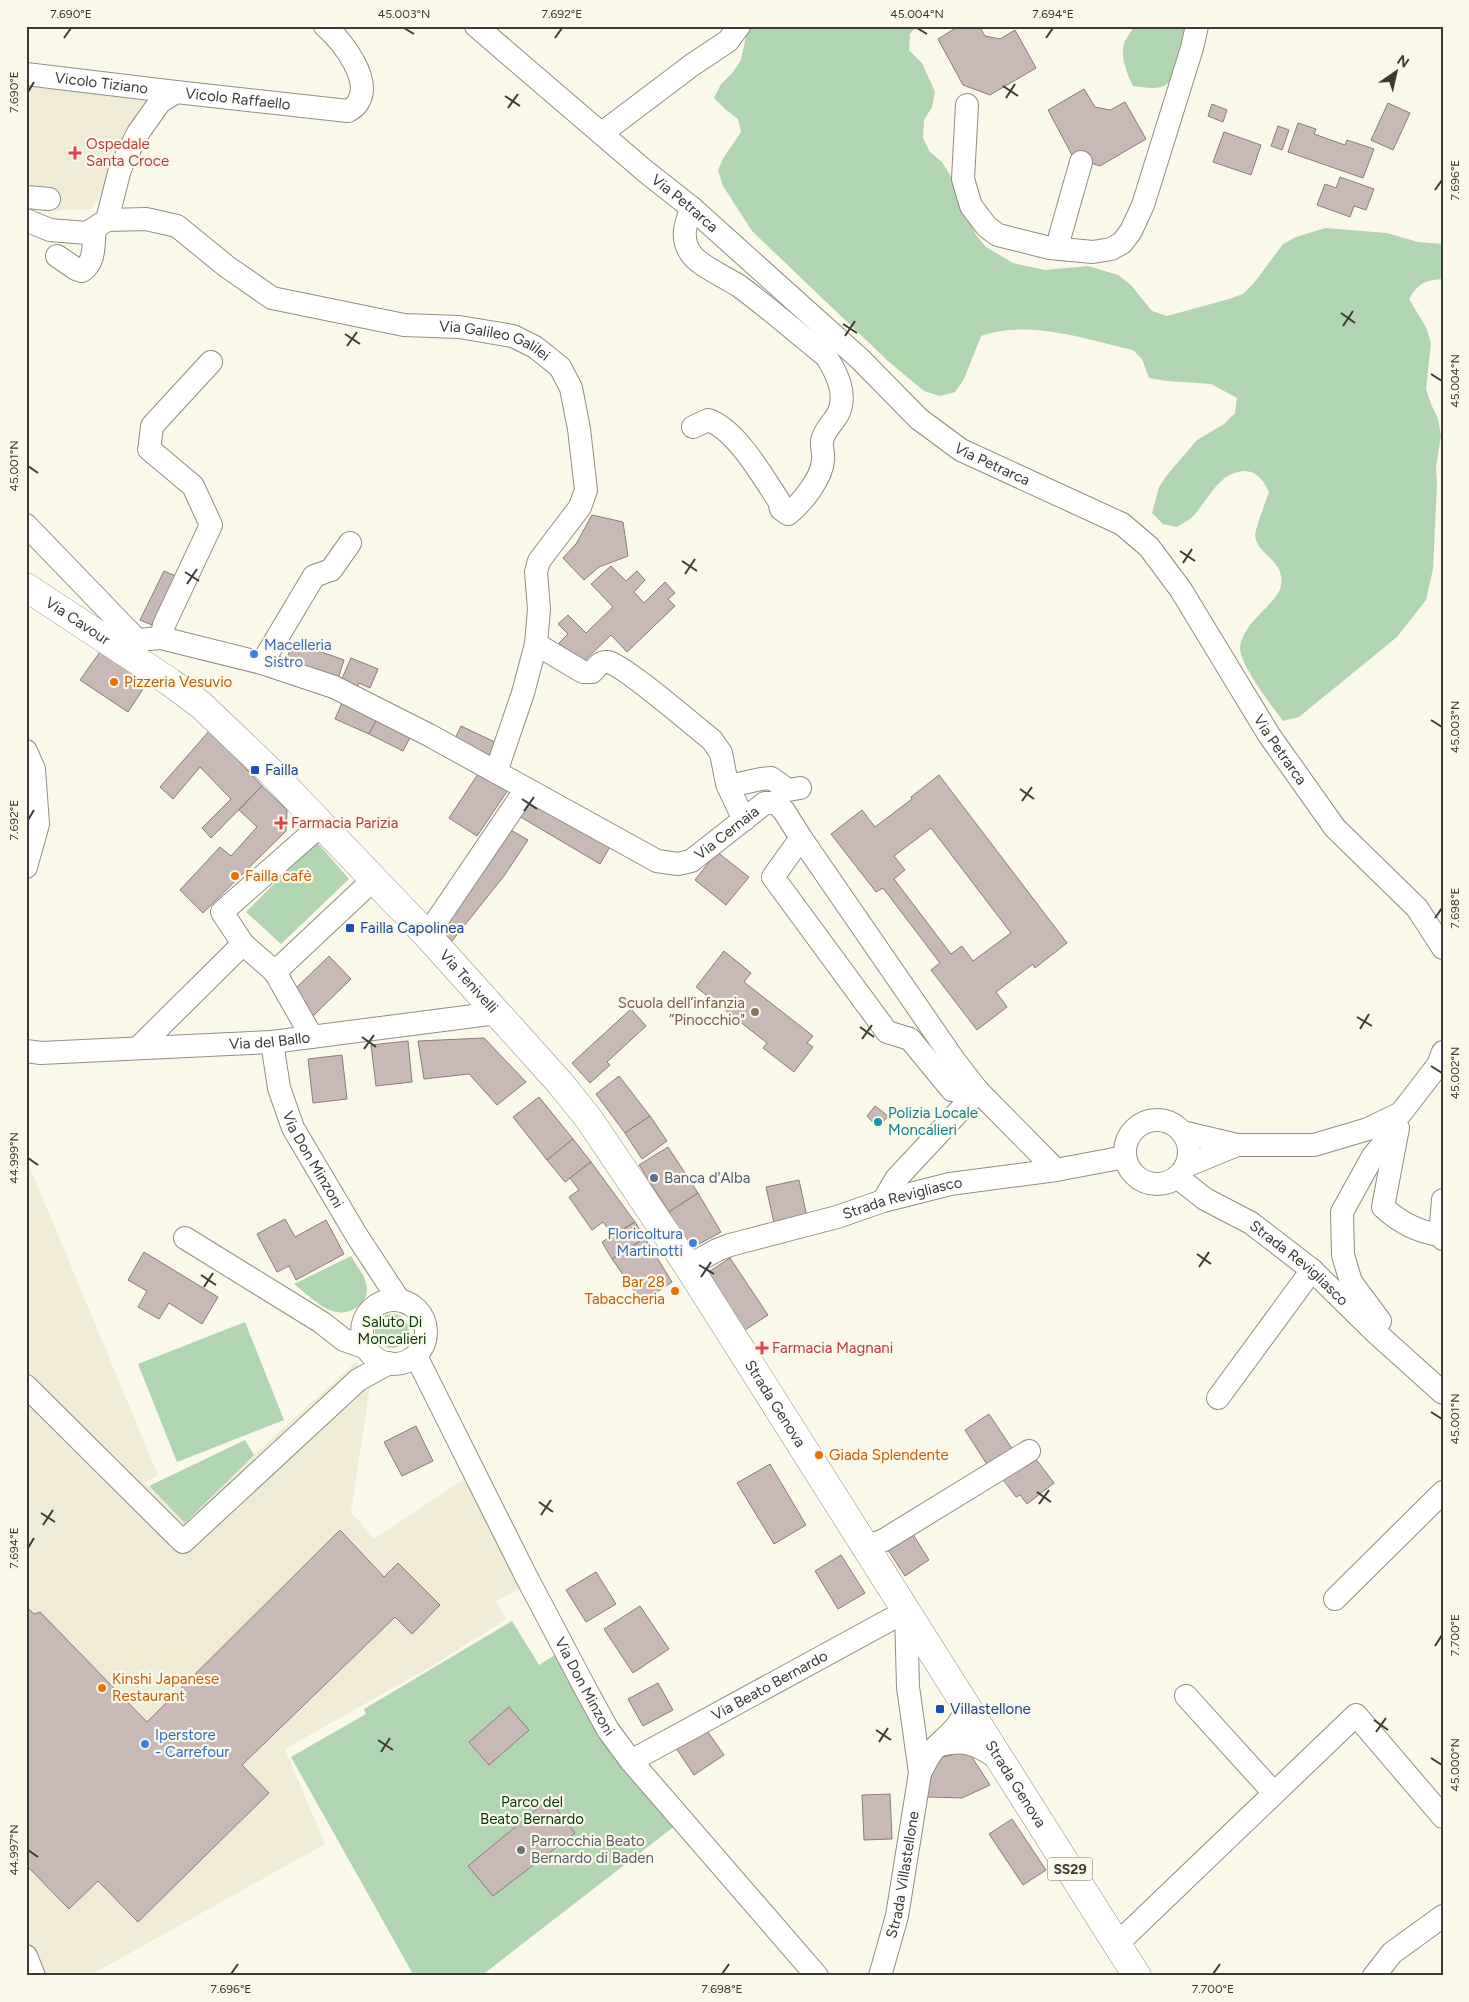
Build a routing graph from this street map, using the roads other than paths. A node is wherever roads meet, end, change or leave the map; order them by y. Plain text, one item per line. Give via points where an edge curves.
1 (325, 26) edge
2 (476, 26) edge
3 (739, 26) edge
4 (1197, 26) edge
5 (26, 74) edge
6 (176, 92) junction
7 (967, 105) dead end
8 (602, 133) junction
9 (1082, 162) dead end
10 (26, 196) edge
11 (49, 199) dead end
12 (692, 208) junction
13 (26, 220) edge
14 (101, 224) junction
15 (1060, 250) junction
16 (57, 256) dead end
17 (211, 362) dead end
18 (693, 428) dead end
19 (26, 525) edge
20 (350, 544) dead end
21 (26, 587) edge
22 (161, 638) junction
23 (538, 644) junction
24 (133, 648) junction
25 (262, 663) junction
26 (26, 751) edge
27 (496, 772) junction
28 (729, 786) junction
29 (800, 788) dead end
30 (526, 789) junction
31 (744, 820) junction
32 (321, 825) junction
33 (801, 838) junction
34 (26, 867) edge
35 (373, 880) junction
36 (427, 935) junction
37 (243, 944) junction
38 (1443, 948) edge
39 (275, 972) junction
40 (497, 1013) junction
41 (312, 1037) junction
42 (272, 1042) junction
43 (138, 1048) junction
44 (1443, 1052) edge
45 (31, 1055) edge
46 (978, 1091) junction
47 (1399, 1123) junction
48 (1182, 1132) junction
49 (1237, 1145) junction
50 (1125, 1157) junction
51 (1056, 1170) junction
52 (1181, 1172) junction
53 (883, 1200) junction
54 (1443, 1200) edge
55 (1441, 1237) edge
56 (185, 1238) dead end
57 (686, 1263) junction
58 (377, 1268) junction
59 (1312, 1270) junction
60 (399, 1300) junction
61 (370, 1313) junction
62 (321, 1322) junction
63 (368, 1350) junction
64 (416, 1356) junction
65 (1410, 1362) junction
66 (389, 1363) junction
67 (358, 1380) junction
68 (26, 1386) edge
69 (1443, 1393) edge
70 (1218, 1398) dead end
71 (1029, 1451) dead end
72 (1443, 1492) edge
73 (866, 1547) junction
74 (1335, 1599) dead end
75 (906, 1611) junction
76 (944, 1669) junction
77 (908, 1687) junction
78 (1186, 1696) dead end
79 (966, 1706) junction
80 (937, 1746) junction
81 (632, 1760) junction
82 (1002, 1762) junction
83 (920, 1773) junction
84 (1274, 1794) junction
85 (1443, 1817) edge
86 (1443, 1916) edge
87 (1117, 1944) junction
88 (26, 1956) edge
89 (34, 1976) edge
90 (817, 1976) edge
91 (880, 1976) edge
92 (1137, 1976) edge
93 (1374, 1976) edge

1 - 6 street, Vicolo Raffaello via 337,37 357,67 362,92 357,105 348,111
2 - 8 street, Via Petrarca
3 - 8 street via 728,41
4 - 15 street via 1143,205 1130,231 1122,243 1110,249 1092,252
5 - 6 street, Vicolo Tiziano
6 - 14 street, Vicolo Raffaello via 160,102 138,133 120,169
7 - 15 street via 963,179 971,206 987,227 998,235
8 - 12 street, Via Petrarca
9 - 15 street via 1060,236
10 - 11 street
12 - 18 street via 686,222 685,240 692,256 740,287 826,356 841,387 838,413 821,443 823,460 819,477 788,514 780,509 749,455 716,423 708,420
12 - 38 street, Via Petrarca via 860,360 919,420 961,450 1122,524 1149,547 1180,590 1270,735 1335,828 1416,908
13 - 14 street, Via Galileo Galilei via 50,230 87,233
14 - 16 street, Vicolo Raffaello via 88,267 82,271 76,269
14 - 23 street, Via Galileo Galilei via 146,219 177,226 272,298 404,325 459,327 513,336 535,347 560,368 572,388 586,490 580,507 539,561 536,572
17 - 22 street via 152,426 149,446 193,486 211,525 164,625
19 - 24 street
20 - 25 street via 331,570 314,576
21 - 24 main road, Via Cavour
22 - 24 street, Via Cernaia
22 - 25 street, Via Cernaia
23 - 27 street, Via Galileo Galilei
23 - 28 street via 584,672 592,672 601,663 609,662 629,674 712,740 721,754
24 - 32 main road, Via Tenivelli via 201,705
25 - 27 street, Via Cernaia via 334,687
26 - 34 street via 34,769 38,824
27 - 30 street, Via Cernaia
28 - 29 street via 771,778 788,790
28 - 31 street
30 - 31 street, Via Cernaia via 657,861 678,864 691,861
30 - 36 street
31 - 33 street, Via Cernaia via 765,803 776,803
32 - 35 main road, Via Tenivelli
32 - 37 street via 222,912
33 - 46 street, Via Cernaia
33 - 46 street via 773,877 887,1032 910,1039 952,1090
35 - 36 main road, Via Tenivelli
35 - 39 street
36 - 40 main road, Via Tenivelli
37 - 39 street
37 - 43 street
39 - 41 street
40 - 41 street, Via del Ballo
40 - 57 main road, Via Tenivelli via 589,1119
41 - 42 street, Via del Ballo
42 - 43 street, Via del Ballo
42 - 58 street, Via Don Minzoni via 279,1088 293,1128
43 - 45 street, Via del Ballo
44 - 47 street
46 - 51 street, Via Cernaia
46 - 53 street via 896,1179
47 - 49 street via 1314,1145
47 - 55 street via 1383,1207 1395,1218 1426,1234
47 - 65 street, Strada Revigliasco via 1373,1156 1342,1212 1343,1255 1351,1282
48 - 49 street
48 - 50 street via 1164,1121 1143,1123 1128,1137
48 - 52 street via 1189,1149
49 - 52 street
50 - 51 street, Strada Revigliasco
50 - 52 street via 1133,1174 1150,1184 1169,1182
51 - 53 street, Strada Revigliasco via 950,1184
52 - 59 street, Strada Revigliasco via 1205,1199 1251,1223
53 - 57 street, Strada Revigliasco via 837,1217 730,1245
54 - 55 street
56 - 62 street
57 - 73 main road, Strada Genova / SS29
58 - 60 street, Via Don Minzoni
58 - 61 street
59 - 65 street, Strada Revigliasco
59 - 70 street
60 - 61 street via 383,1301
60 - 64 street via 409,1303 423,1317 426,1338
61 - 62 street via 348,1324
61 - 63 street via 363,1340
62 - 63 street via 344,1340
63 - 66 street via 381,1361
63 - 67 street
64 - 66 street via 408,1361
64 - 81 street, Via Don Minzoni via 575,1669 608,1730
65 - 69 street, Strada Revigliasco
66 - 67 street
67 - 68 street via 183,1542
71 - 73 street via 884,1540
72 - 74 street
73 - 75 main road, Strada Genova / SS29
75 - 76 main road, Strada Genova / SS29
75 - 77 street, Strada Villastellone
75 - 81 street, Via Beato Bernardo
76 - 77 street via 921,1672
76 - 79 main road, Strada Genova / SS29
77 - 83 street, Strada Villastellone
78 - 84 street
79 - 80 street, Strada Villastellone via 957,1727
79 - 82 main road, Strada Genova / SS29
80 - 82 street via 969,1742
80 - 83 street, Strada Villastellone
81 - 90 street, Via Don Minzoni
82 - 87 main road, Strada Genova / SS29
83 - 91 street, Strada Villastellone via 897,1916
84 - 85 street via 1356,1714
84 - 87 street
86 - 93 street via 1392,1953
87 - 92 main road, Strada Genova / SS29
88 - 89 street

